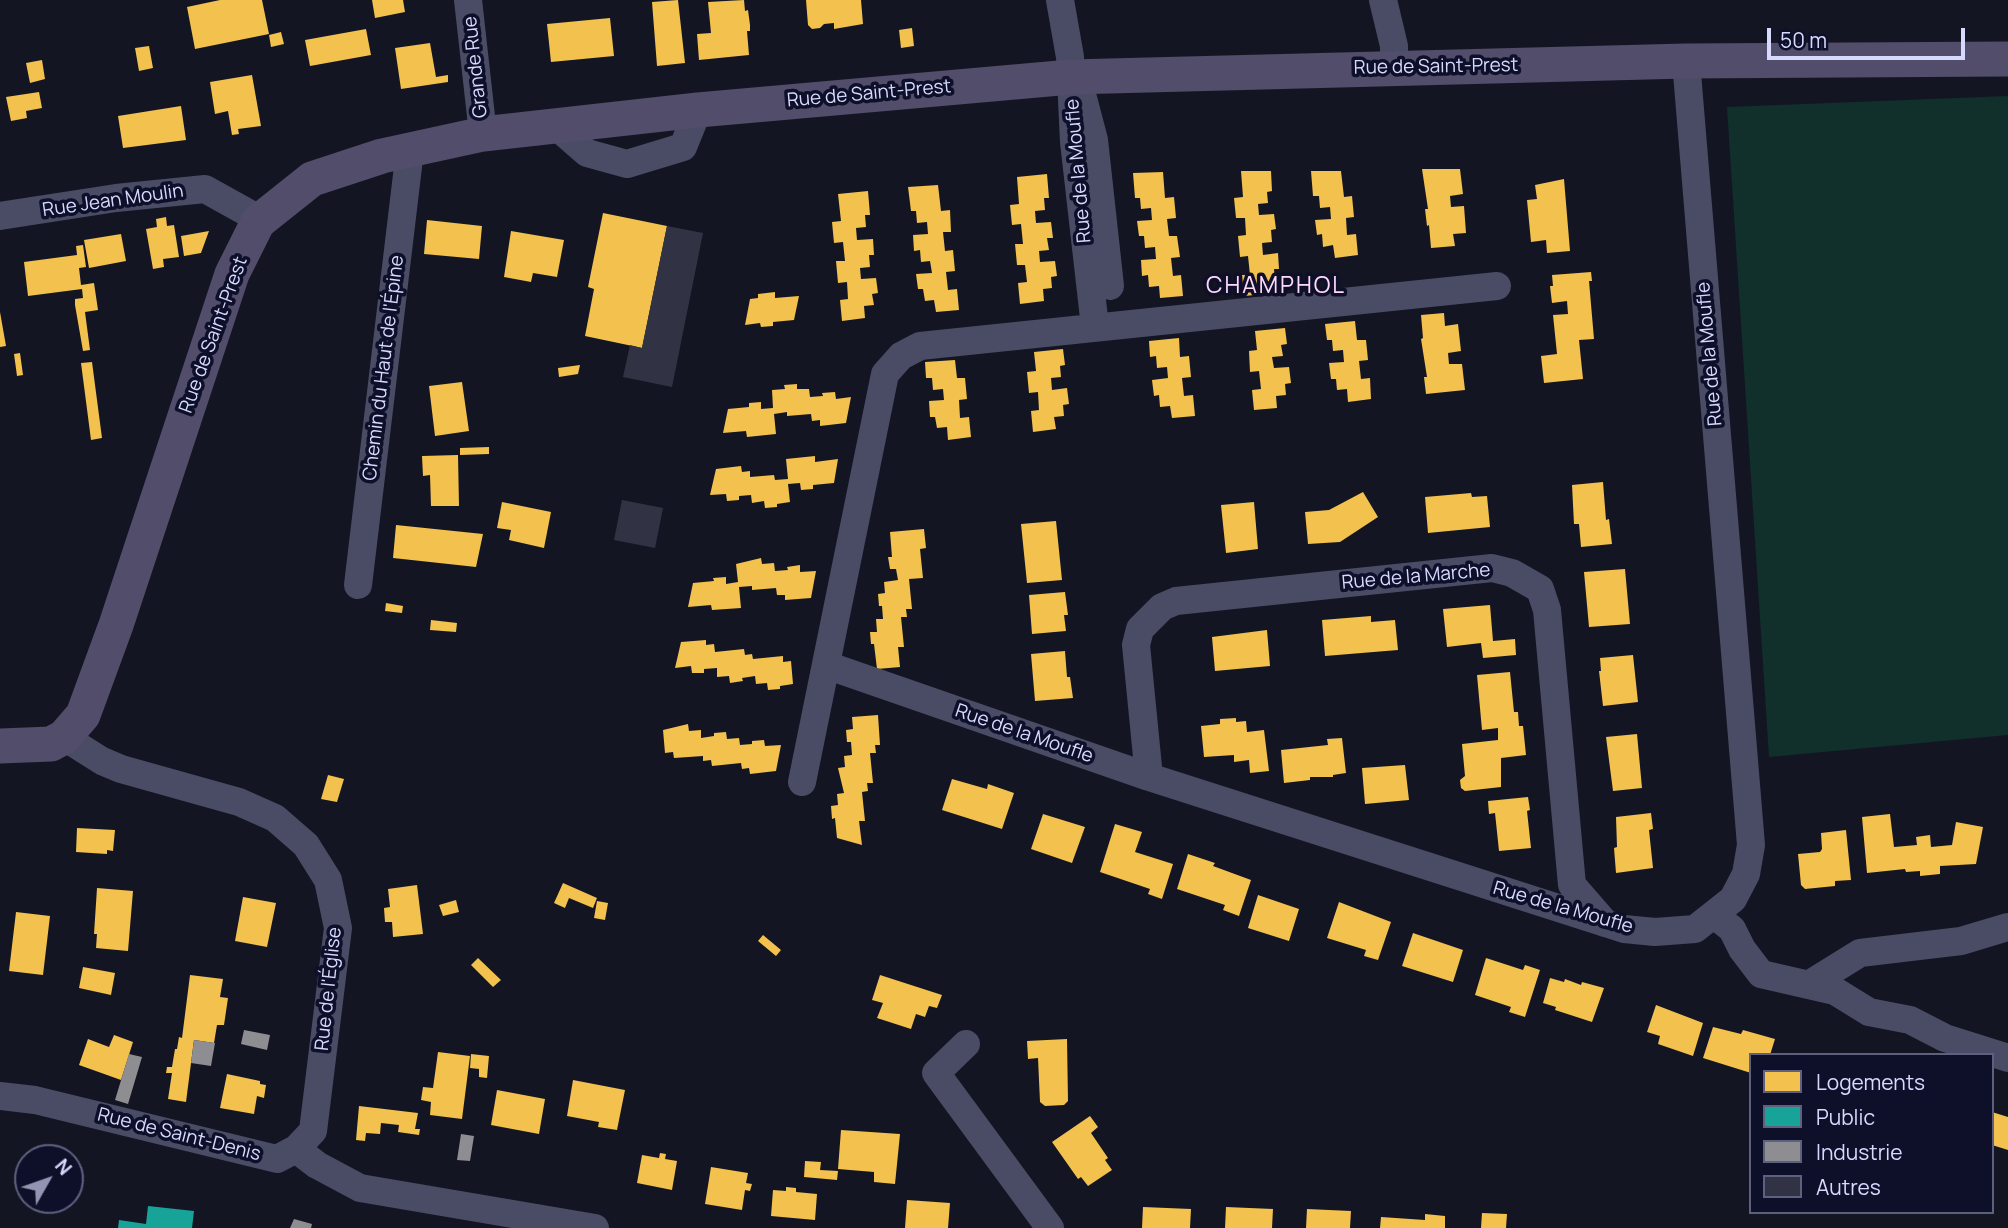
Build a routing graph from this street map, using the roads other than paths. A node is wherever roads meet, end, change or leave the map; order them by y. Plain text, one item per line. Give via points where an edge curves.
1 (468, 0) edge
2 (1060, 0) edge
3 (1383, 0) edge
4 (2008, 59) edge
5 (1686, 61) junction
6 (1394, 67) junction
7 (1071, 77) junction
8 (698, 110) junction
9 (556, 126) junction
10 (483, 134) junction
11 (410, 150) junction
12 (0, 216) edge
13 (258, 222) junction
14 (1497, 286) dead end
15 (1104, 326) junction
16 (358, 585) dead end
17 (826, 665) junction
18 (64, 737) junction
19 (0, 746) edge
20 (1149, 776) junction
21 (802, 782) dead end
22 (1714, 915) junction
23 (1605, 923) junction
24 (2008, 927) edge
25 (1810, 984) junction
26 (966, 1044) dead end
27 (1992, 1053) edge
28 (2, 1104) edge
29 (296, 1149) junction
30 (595, 1228) edge
31 (1050, 1228) edge

1 - 10 street, Grande Rue
2 - 7 street, Rue de la Moufle
3 - 6 street
4 - 5 main road, Rue de Saint-Prest
5 - 6 main road, Rue de Saint-Prest
5 - 22 street, Rue de la Moufle via 1751,845 1746,874 1733,899
6 - 7 main road, Rue de Saint-Prest
7 - 8 main road, Rue de Saint-Prest
7 - 15 street, Rue de la Moufle via 1074,142
8 - 9 main road, Rue de Saint-Prest
8 - 9 street via 683,147 627,164 587,153
9 - 10 main road, Rue de Saint-Prest
10 - 11 main road, Rue de Saint-Prest
11 - 13 main road, Rue de Saint-Prest via 312,178
11 - 16 street, Chemin du Haut de l'Épine
12 - 13 street, Rue Jean Moulin via 205,189
13 - 18 main road, Rue de Saint-Prest via 232,274 90,698 83,715
14 - 15 street
15 - 17 street via 920,346 901,356 885,374
17 - 20 street, Rue de la Moufle
17 - 21 street
18 - 19 main road via 37,746
18 - 29 street, Rue de l'Église via 121,769 239,802 275,818 306,845 328,880 337,941 313,1131
20 - 23 street, Rue de la Moufle
20 - 23 street, Rue de la Marche via 1136,645 1140,629 1162,607 1176,601 1492,568 1512,573 1540,589 1548,610 1572,885
22 - 23 street, Rue de la Moufle via 1695,929 1678,931 1624,929
22 - 25 street via 1732,929 1761,974
24 - 25 street via 1961,941 1860,953
25 - 27 street via 1835,991 1869,1012 1910,1020 1945,1038
26 - 31 street via 936,1073
28 - 29 street, Rue de Saint-Denis via 35,1100 277,1159
29 - 30 street via 360,1188

